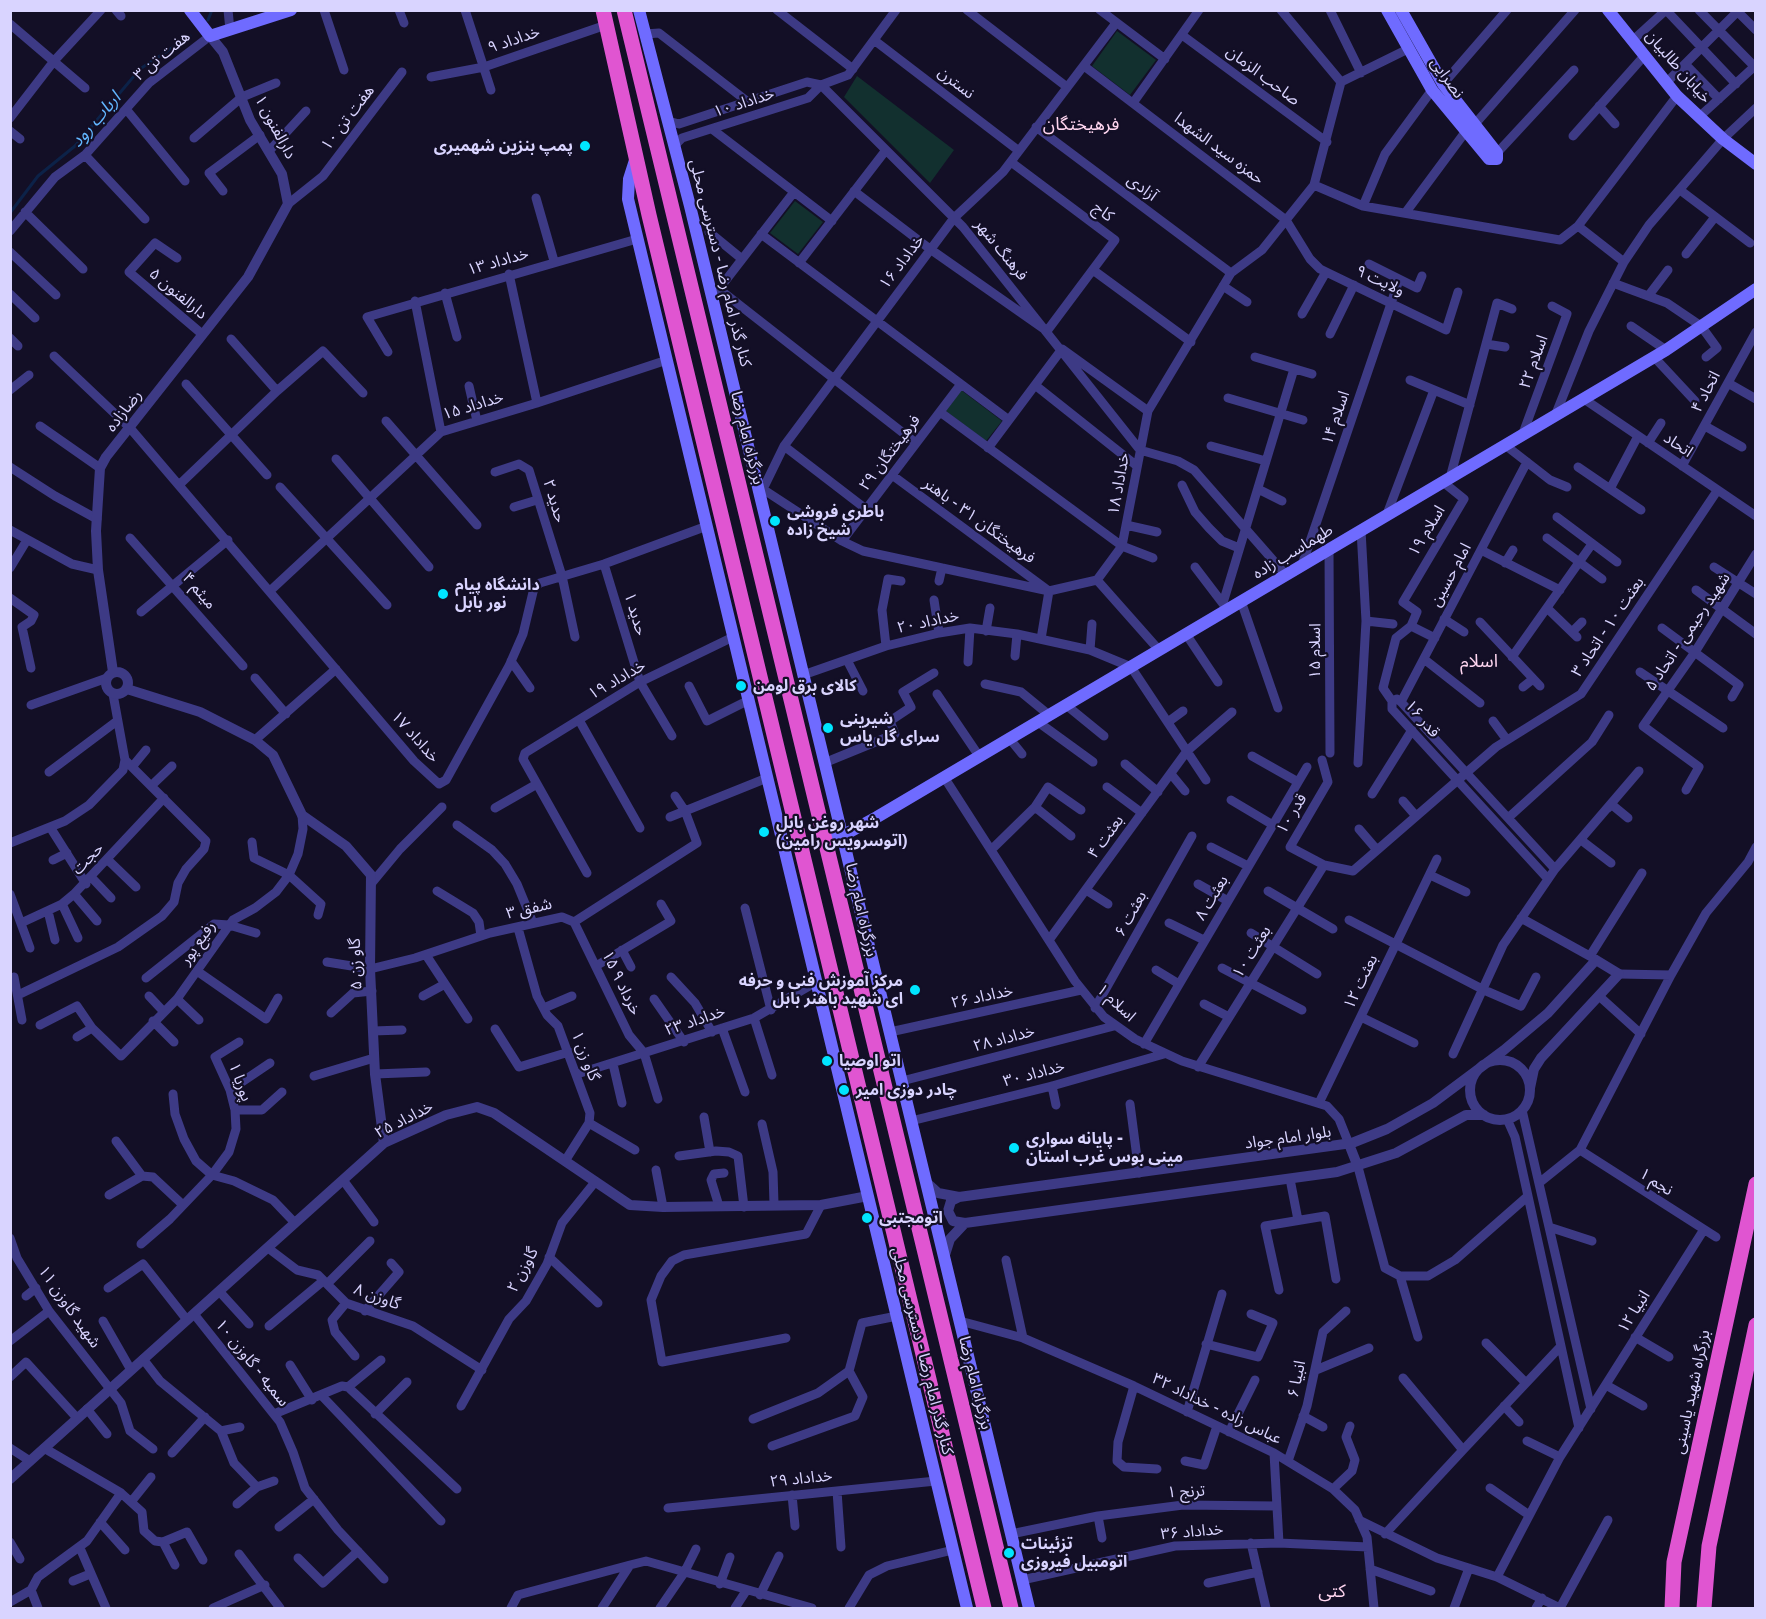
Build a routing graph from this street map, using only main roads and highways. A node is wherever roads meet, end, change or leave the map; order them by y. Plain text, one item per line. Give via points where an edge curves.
1 (190, 10) edge
2 (291, 10) edge
3 (624, 10) edge
4 (639, 10) edge
5 (1387, 10) edge
6 (1401, 10) edge
7 (1608, 10) edge
8 (273, 13) edge
9 (604, 18) edge
10 (639, 70) junction
11 (1437, 87) junction
12 (636, 156) junction
13 (1493, 156) road end
14 (1755, 164) edge
15 (693, 219) junction
16 (1755, 289) edge
17 (684, 433) junction
18 (713, 480) junction
19 (732, 561) junction
20 (716, 566) junction
21 (790, 622) junction
22 (784, 667) junction
23 (842, 836) junction
24 (826, 841) junction
25 (856, 965) junction
26 (883, 1004) junction
27 (843, 1020) junction
28 (838, 1070) junction
29 (1755, 1184) edge
30 (884, 1191) junction
31 (868, 1196) junction
32 (1755, 1324) edge
33 (912, 1379) junction
34 (983, 1416) junction
35 (939, 1420) junction
36 (978, 1473) junction
37 (969, 1545) junction
38 (953, 1550) junction
39 (967, 1608) edge
40 (984, 1608) edge
41 (1011, 1608) edge
42 (1029, 1608) edge
43 (1672, 1608) edge
44 (1704, 1608) edge

1 - 8 main road via 210,36
2 - 8 main road
3 - 10 highway, بزرگراه امام رضا
4 - 15 main road, کنار گذر امام رضا - دسترسی محلی
5 - 11 main road, نصرایی via 1407,49
6 - 11 main road
7 - 14 main road, خیابان طالبیان via 1677,96
9 - 12 highway
10 - 15 main road via 658,117 677,188
10 - 22 highway, بزرگراه امام رضا
11 - 13 main road, نصرایی
12 - 17 main road, کنار گذر امام رضا - دسترسی محلی via 627,186
12 - 18 highway
15 - 21 main road, کنار گذر امام رضا - دسترسی محلی
16 - 23 main road, طهماسب زاده via 1666,350 1286,575 1225,606 1186,634
17 - 18 main road
17 - 20 main road, کنار گذر امام رضا - دسترسی محلی
18 - 19 highway
19 - 20 main road
19 - 27 highway
20 - 28 main road, کنار گذر امام رضا - دسترسی محلی
21 - 22 main road
21 - 23 main road, کنار گذر امام رضا - دسترسی محلی
22 - 24 highway, بزرگراه امام رضا
23 - 24 main road, طهماسب زاده
23 - 26 main road, کنار گذر امام رضا - دسترسی محلی
24 - 25 highway, بزرگراه امام رضا
25 - 26 main road
25 - 36 highway, بزرگراه امام رضا
26 - 34 main road, کنار گذر امام رضا - دسترسی محلی
27 - 28 main road
27 - 30 highway
28 - 31 main road, کنار گذر امام رضا - دسترسی محلی
29 - 43 highway, بزرگراه شهید یاسینی via 1674,1562
30 - 31 main road
30 - 35 highway
31 - 33 main road, کنار گذر امام رضا - دسترسی محلی
32 - 44 highway via 1709,1546
33 - 35 main road
33 - 38 main road, کنار گذر امام رضا - دسترسی محلی
34 - 36 main road
34 - 42 main road, کنار گذر امام رضا - دسترسی محلی
35 - 37 highway
36 - 41 highway, بزرگراه امام رضا
37 - 38 main road
37 - 40 highway
38 - 39 main road, کنار گذر امام رضا - دسترسی محلی

